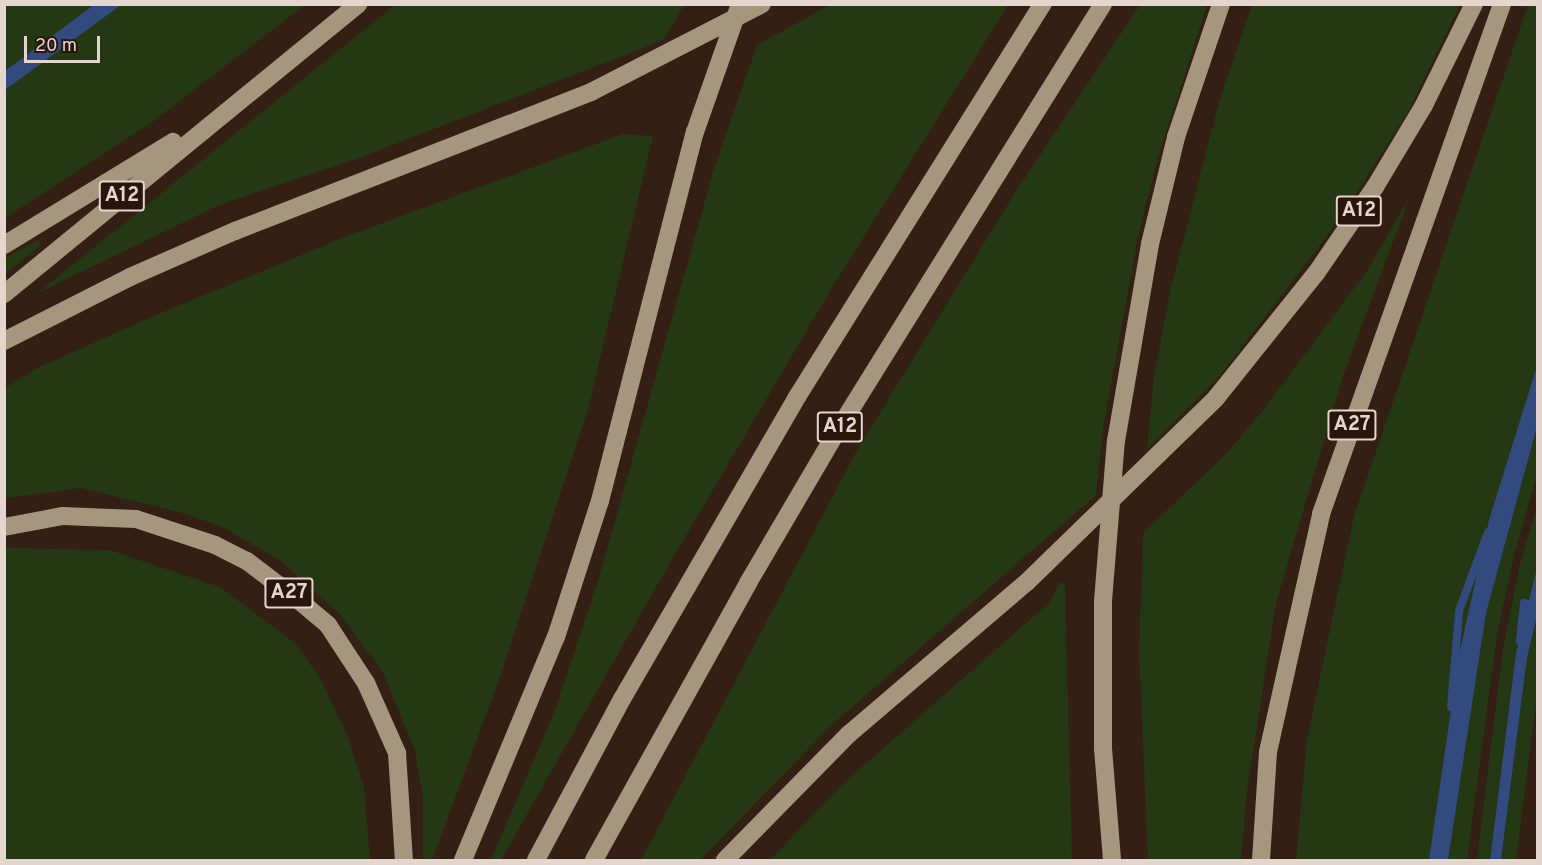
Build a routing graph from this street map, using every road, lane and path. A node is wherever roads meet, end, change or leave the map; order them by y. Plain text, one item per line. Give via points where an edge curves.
1 (358, 4) edge
2 (740, 4) edge
3 (762, 4) edge
4 (1043, 4) edge
5 (1103, 4) edge
6 (1221, 4) edge
7 (1474, 4) edge
8 (1502, 4) edge
9 (240, 99) junction
10 (4, 245) edge
11 (4, 294) edge
12 (4, 342) edge
13 (4, 527) edge
14 (404, 861) edge
15 (463, 861) edge
16 (536, 861) edge
17 (594, 861) edge
18 (725, 861) edge
19 (1112, 861) edge
20 (1261, 861) edge

1 - 9 highway, A12
2 - 15 highway, bridge via 695,132 600,501 556,637
3 - 12 highway via 591,92 235,231 130,277
4 - 16 highway, A12 via 797,397 621,699
5 - 17 highway, A12 via 830,443
6 - 19 highway via 1176,137 1129,350 1116,441 1103,601 1103,749
7 - 18 highway, A12, bridge via 1424,105 1375,187 1317,272 1216,398 1027,582 849,734
8 - 20 highway, A27 via 1321,514 1268,752
9 - 10 highway, A12
9 - 11 highway, A12
13 - 14 highway, A27 via 63,516 136,519 247,561 302,603 328,625 366,682 398,753

